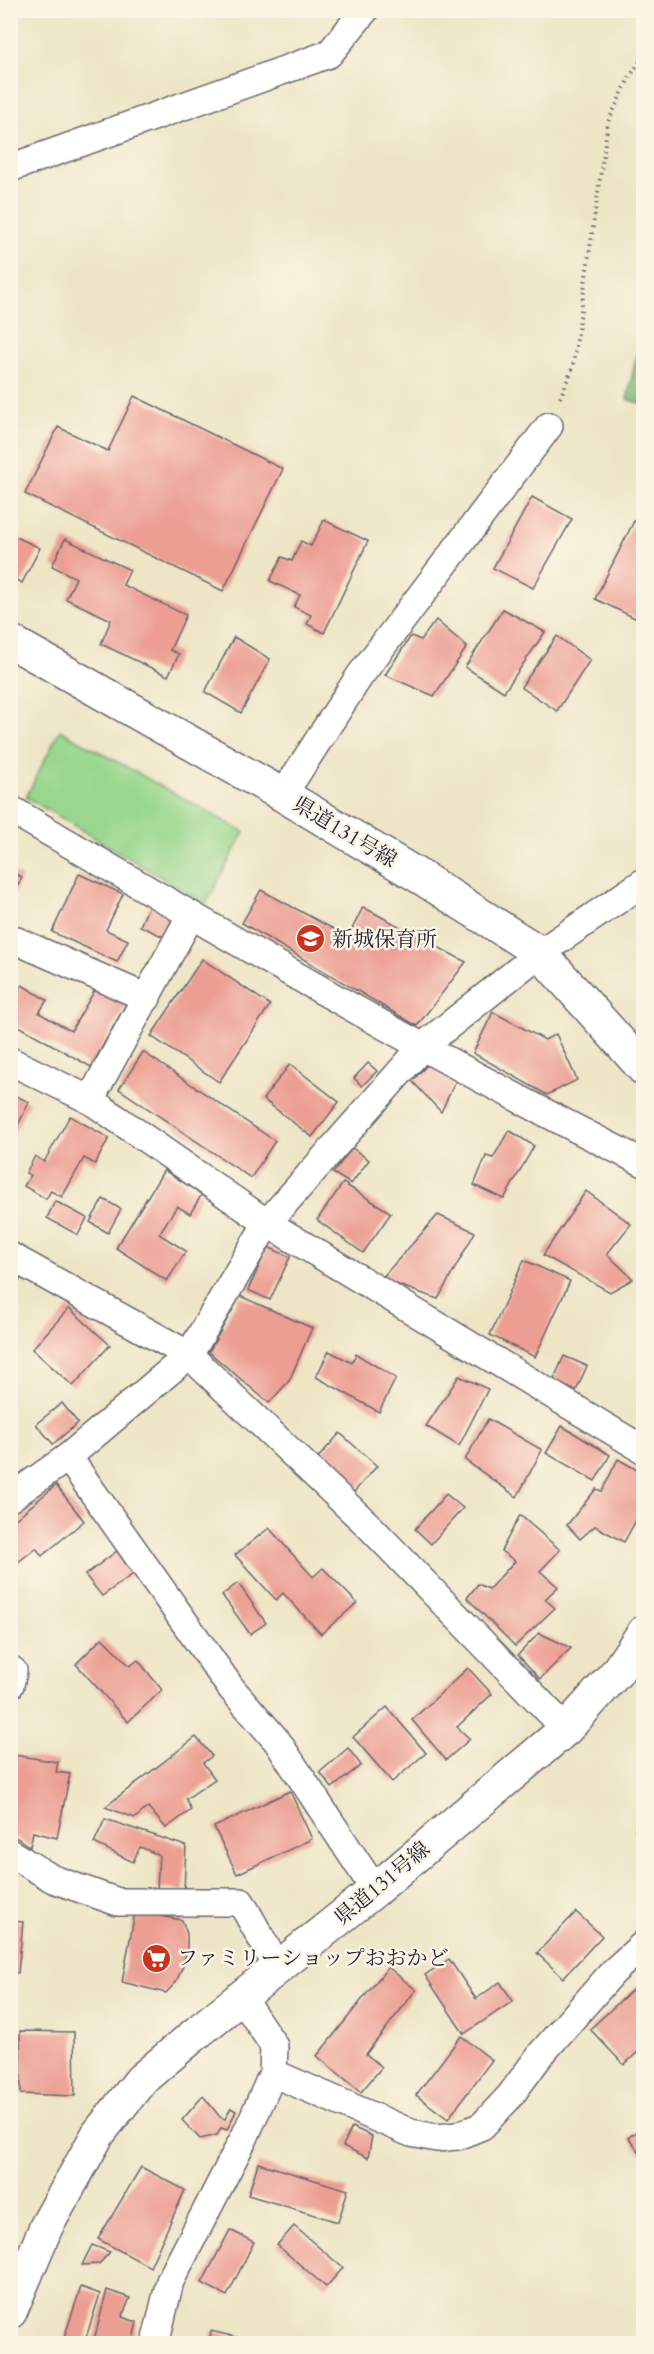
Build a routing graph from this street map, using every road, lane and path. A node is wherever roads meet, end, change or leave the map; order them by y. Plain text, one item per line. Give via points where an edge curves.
1 (365, 10) edge
2 (644, 55) edge
3 (10, 168) edge
4 (549, 426) joint
5 (10, 641) edge
6 (282, 795) junction
7 (10, 809) edge
8 (644, 882) edge
9 (191, 915) junction
10 (10, 938) edge
11 (540, 953) junction
12 (147, 998) junction
13 (423, 1046) junction
14 (10, 1060) edge
15 (644, 1069) edge
16 (90, 1100) junction
17 (644, 1163) edge
18 (267, 1223) junction
19 (10, 1256) edge
20 (189, 1355) junction
21 (644, 1450) edge
22 (68, 1457) junction
23 (10, 1498) edge
24 (644, 1632) edge
25 (10, 1669) edge
26 (10, 1685) edge
27 (566, 1729) junction
28 (10, 1853) edge
29 (375, 1890) junction
30 (644, 1944) edge
31 (278, 1968) junction
32 (242, 1998) junction
33 (273, 2073) junction
34 (14, 2293) edge
35 (155, 2343) edge

1 - 3 street via 329,54
2 - 4 path via 608,122 573,367
4 - 6 street via 359,676
5 - 6 main road, 県道131号線
6 - 11 main road, 県道131号線
7 - 9 street
8 - 11 street
9 - 12 street
9 - 13 street
10 - 12 street
11 - 13 street
11 - 15 main road, 県道131号線
12 - 16 street
13 - 17 street
13 - 18 street
14 - 16 street
16 - 18 street
18 - 20 street
18 - 21 street
19 - 20 street
20 - 22 street
20 - 27 street via 371,1528
22 - 23 street
22 - 29 street via 231,1688 277,1741
24 - 27 main road, 県道131号線 via 616,1672
25 - 26 street
27 - 29 main road, 県道131号線
28 - 31 street via 53,1879 118,1902 241,1902
29 - 31 main road, 県道131号線
30 - 33 street via 613,1971 482,2126 457,2136 437,2138 411,2133
31 - 32 main road, 県道131号線
32 - 33 street via 274,2046
32 - 34 main road, 県道131号線 via 141,2080 98,2133
33 - 35 street via 170,2281

